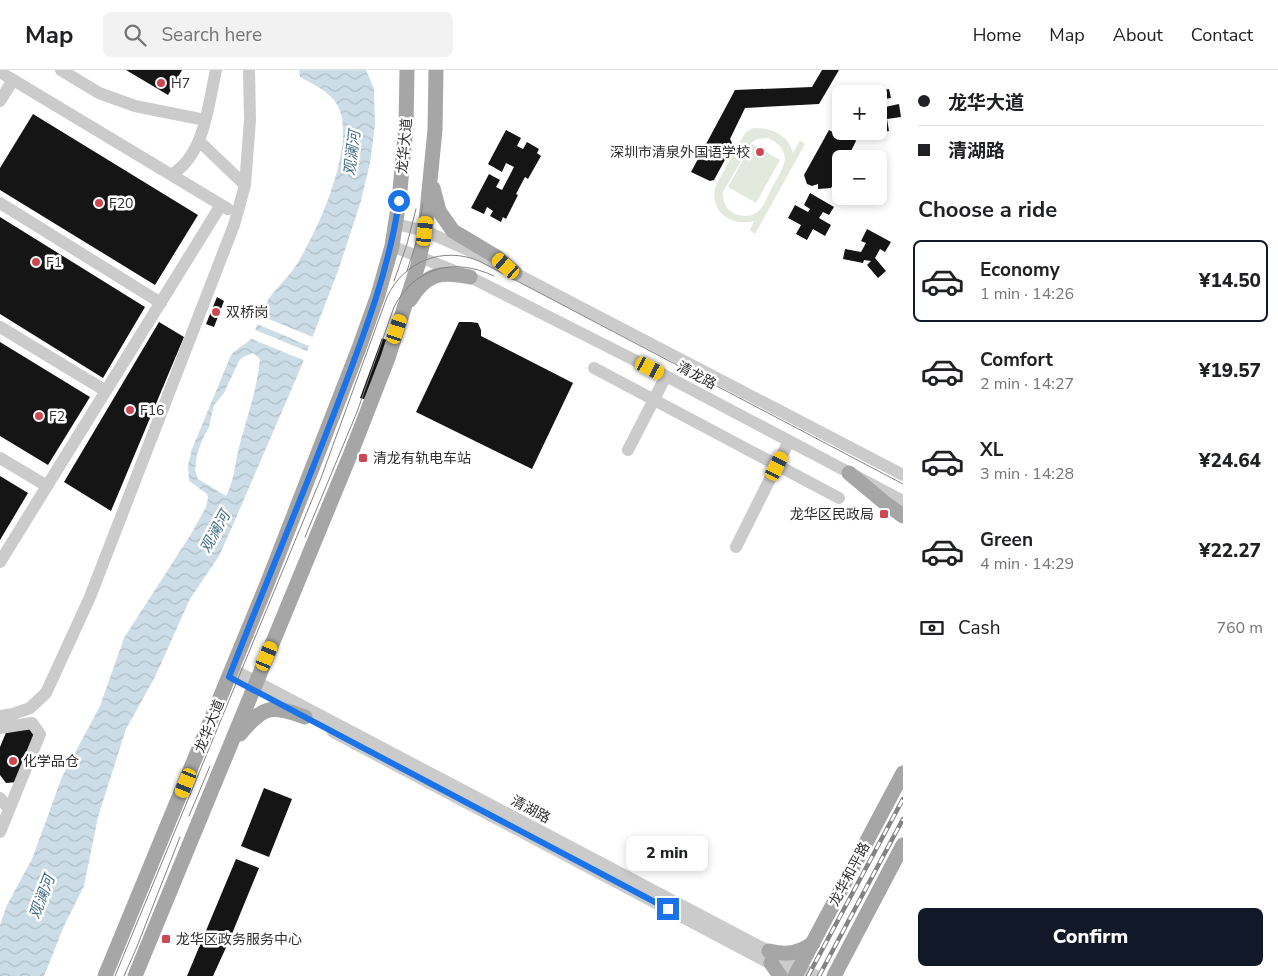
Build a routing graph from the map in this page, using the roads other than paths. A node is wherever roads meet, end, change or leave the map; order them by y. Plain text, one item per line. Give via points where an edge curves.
1 (61, 70) edge
2 (216, 70) edge
3 (249, 70) edge
4 (407, 70) edge
5 (436, 70) edge
6 (0, 72) edge
7 (13, 80) junction
8 (0, 101) edge
9 (205, 120) junction
10 (199, 141) junction
11 (430, 171) junction
12 (171, 175) junction
13 (245, 185) junction
14 (0, 203) edge
15 (221, 205) junction
16 (237, 214) junction
17 (396, 224) junction
18 (425, 231) junction
19 (392, 246) junction
20 (420, 257) junction
21 (515, 273) junction
22 (470, 277) junction
23 (161, 303) junction
24 (402, 314) junction
25 (0, 326) edge
26 (594, 368) dead end
27 (666, 376) junction
28 (106, 391) junction
29 (654, 400) junction
30 (790, 441) junction
31 (628, 450) dead end
32 (0, 458) edge
33 (777, 466) junction
34 (849, 473) junction
35 (903, 475) edge
36 (47, 486) junction
37 (839, 498) dead end
38 (903, 502) edge
39 (903, 516) edge
40 (736, 547) dead end
41 (0, 562) edge
42 (230, 673) junction
43 (255, 686) junction
44 (0, 716) edge
45 (305, 717) junction
46 (0, 728) edge
47 (230, 747) junction
48 (903, 773) edge
49 (0, 798) edge
50 (9, 809) junction
51 (0, 832) edge
52 (903, 845) edge
53 (813, 943) junction
54 (849, 948) junction
55 (770, 957) junction
56 (796, 973) edge
57 (105, 976) edge
58 (135, 976) edge
59 (780, 976) edge
60 (816, 976) edge
61 (834, 976) edge
62 (847, 976) edge

1 - 9 street via 99,93 136,106
2 - 9 street
3 - 13 street via 250,120
4 - 17 main road, 龙华大道 via 406,126
5 - 11 main road, 龙华大道
6 - 7 street
7 - 8 street
7 - 12 street
9 - 10 street
10 - 12 street via 191,157
10 - 13 street
11 - 18 main road, 龙华大道
11 - 21 main road via 436,204 448,226 458,236 498,258
12 - 15 street
13 - 16 street
14 - 23 street
15 - 16 street
15 - 23 street
16 - 44 street via 90,597 46,693 30,708
17 - 18 street, 清龙路
17 - 19 main road, 龙华大道
18 - 20 main road, 龙华大道
18 - 21 street, 清龙路
19 - 20 street, 清龙路
19 - 42 main road, 龙华大道 via 359,348
20 - 22 street, 清龙路
20 - 24 main road, 龙华大道
21 - 35 street, 清龙路
22 - 24 main road via 447,273 430,277
22 - 27 street, 清龙路
23 - 28 street
24 - 43 main road, 龙华大道 via 353,448
25 - 28 street
26 - 29 street
27 - 29 street
27 - 30 street, 清龙路
28 - 36 street
29 - 31 street
29 - 33 street
30 - 33 street
30 - 34 street, 清龙路
32 - 36 street
33 - 37 street
33 - 40 street
34 - 38 street, 清龙路
34 - 39 main road
36 - 41 street
42 - 43 street, 清湖路
42 - 57 main road, 龙华大道
43 - 45 street, 清湖路
43 - 47 main road, 龙华大道
43 - 55 street, 清湖路
45 - 47 main road via 277,709 261,713 253,718
45 - 55 street, 清湖路
46 - 50 street via 32,723 40,734
47 - 58 main road, 龙华大道
48 - 53 main road, 龙华和平路
49 - 50 street
50 - 51 street
52 - 54 main road
53 - 55 main road via 806,948
53 - 56 main road, 龙华和平路
54 - 61 main road
54 - 62 main road
55 - 56 street, 清湖路
55 - 59 main road
56 - 60 street, 清湖路

